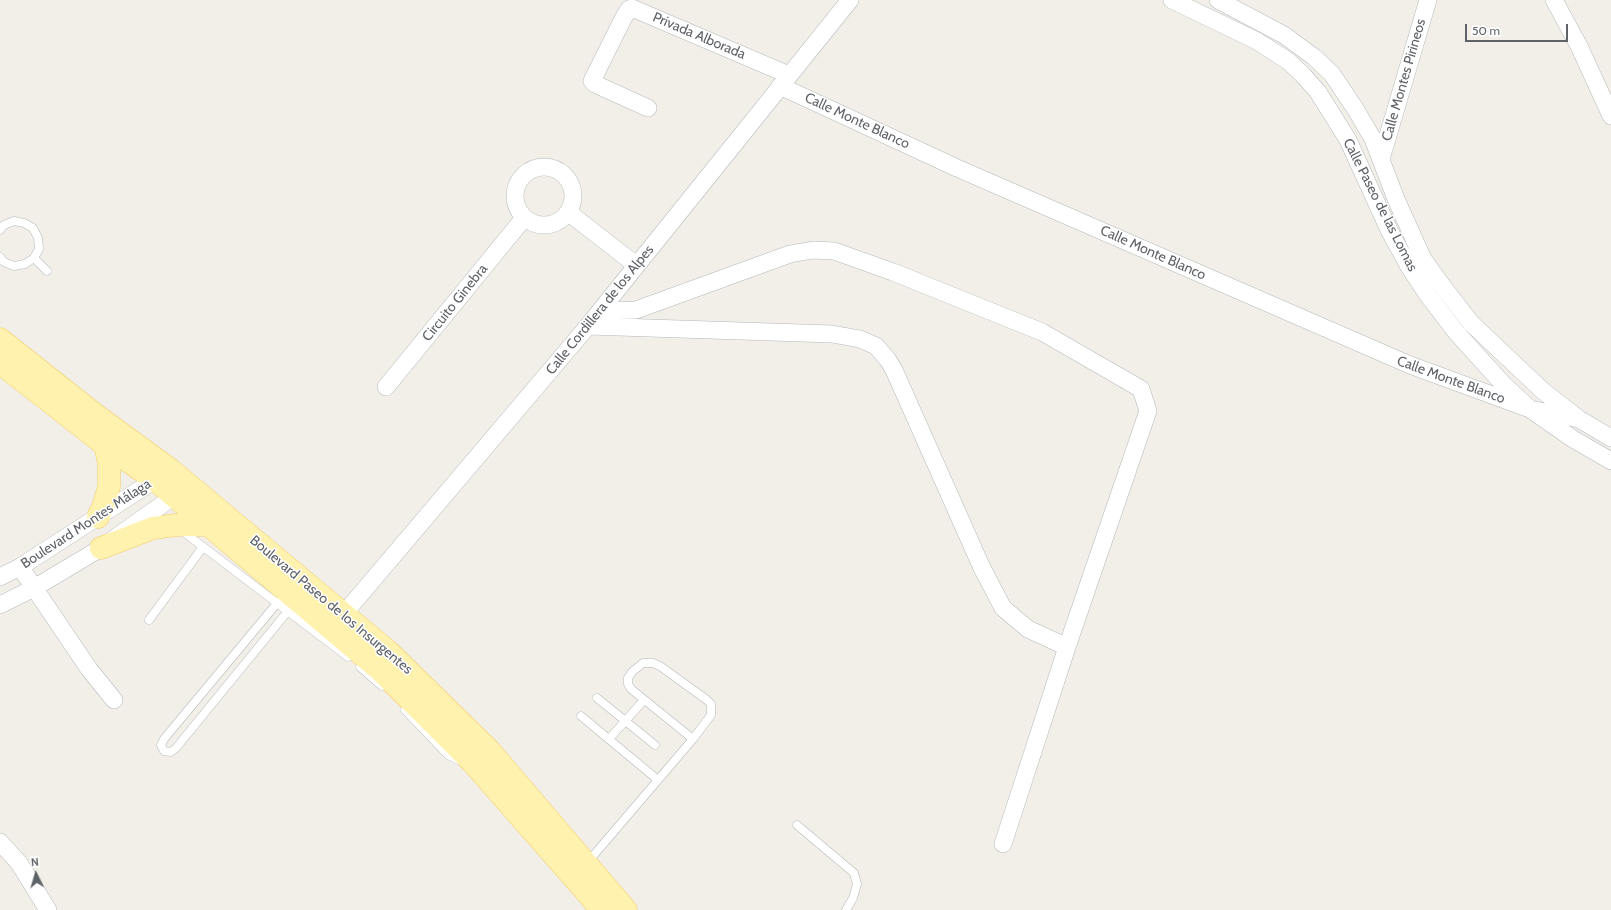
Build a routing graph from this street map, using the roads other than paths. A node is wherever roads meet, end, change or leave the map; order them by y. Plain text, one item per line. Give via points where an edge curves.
1 (850, 0) edge
2 (1172, 0) edge
3 (1218, 0) edge
4 (1428, 0) edge
5 (1554, 0) edge
6 (785, 80) junction
7 (648, 108) dead end
8 (1611, 116) edge
9 (1381, 159) junction
10 (569, 213) junction
11 (524, 218) junction
12 (1, 225) edge
13 (34, 258) junction
14 (1, 262) edge
15 (636, 264) junction
16 (47, 272) dead end
17 (600, 311) junction
18 (588, 326) junction
19 (0, 339) edge
20 (0, 363) edge
21 (386, 387) dead end
22 (1530, 409) junction
23 (1579, 419) junction
24 (1611, 438) edge
25 (105, 445) junction
26 (1611, 462) edge
27 (163, 475) junction
28 (181, 490) junction
29 (98, 517) junction
30 (218, 521) junction
31 (176, 525) junction
32 (203, 547) junction
33 (101, 548) junction
34 (20, 567) junction
35 (0, 578) edge
36 (34, 588) junction
37 (278, 602) junction
38 (0, 605) edge
39 (288, 611) junction
40 (343, 615) junction
41 (149, 620) dead end
42 (1067, 647) junction
43 (391, 694) dead end
44 (597, 698) dead end
45 (114, 700) dead end
46 (644, 700) junction
47 (400, 705) dead end
48 (581, 716) dead end
49 (625, 720) junction
50 (609, 739) junction
51 (693, 739) junction
52 (655, 745) dead end
53 (472, 762) junction
54 (658, 780) junction
55 (797, 825) dead end
56 (0, 842) edge
57 (1003, 844) dead end
58 (586, 864) junction
59 (48, 910) edge
60 (602, 910) edge
61 (626, 910) edge
62 (846, 910) edge

1 - 6 street, Calle Cordillera de los Alpes
2 - 22 street, Calle Paseo de las Lomas via 1257,41 1288,61 1313,86 1348,140 1389,230 1427,294 1477,357
3 - 9 street, Calle Paseo de las Lomas via 1284,34 1332,74 1356,110
4 - 9 street, Calle Montes Pirineos
5 - 8 street via 1579,46
6 - 7 street, Privada Alborada via 632,8 624,17 592,81
6 - 15 street, Calle Cordillera de los Alpes
6 - 22 street, Calle Monte Blanco via 957,168 1410,365
9 - 23 street, Calle Paseo de las Lomas via 1423,259 1441,284 1471,323 1543,392
10 - 11 street via 556,224 545,226 534,224
10 - 11 street via 574,196 569,180 561,172 544,167 528,172 517,186 516,203
10 - 15 street
11 - 21 street, Circuito Ginebra
12 - 13 lane via 19,222 33,228 38,238 39,249
13 - 14 lane via 25,264 14,266
13 - 16 lane
15 - 17 street, Calle Cordillera de los Alpes
17 - 18 street, Calle Cordillera de los Alpes
17 - 42 street via 636,310 790,254 813,250 834,251 894,272 1042,332 1141,389 1148,411
18 - 40 street, Calle Cordillera de los Alpes
18 - 42 street via 832,334 860,339 876,346 894,370 988,581 1003,608 1028,629
19 - 27 main road, Boulevard Paseo de los Insurgentes via 96,415
20 - 25 main road, Boulevard Paseo de los Insurgentes
22 - 23 street
22 - 26 street, Calle Paseo de las Lomas via 1572,440
23 - 24 street, Calle Paseo de las Lomas
25 - 27 main road, Boulevard Paseo de los Insurgentes
25 - 29 main road via 110,464 109,487
27 - 28 main road, Boulevard Paseo de los Insurgentes
27 - 29 street, Boulevard Montes Málaga
27 - 30 main road via 184,471 197,476 214,491
28 - 30 main road, Boulevard Paseo de los Insurgentes
28 - 33 street, Boulevard Montes Málaga
29 - 34 street, Boulevard Montes Málaga
30 - 31 main road
30 - 40 main road, Boulevard Paseo de los Insurgentes
30 - 53 main road, Boulevard Paseo de los Insurgentes via 380,670
31 - 32 lane
31 - 33 main road via 144,531
32 - 37 lane
32 - 41 lane
33 - 36 street, Boulevard Montes Málaga
34 - 35 street, Boulevard Montes Málaga
34 - 36 street
36 - 38 street, Boulevard Montes Málaga
36 - 45 street via 89,669
37 - 39 lane
37 - 39 lane via 164,739 161,746 164,751 170,752 176,748
39 - 43 lane via 352,660
40 - 58 main road, Boulevard Paseo de los Insurgentes via 389,652 489,750
42 - 57 street
44 - 49 lane
46 - 49 lane
46 - 51 lane
46 - 51 lane via 631,690 628,678 642,663 660,666 707,700 712,709 711,715
47 - 53 lane via 448,755 460,761
48 - 50 lane
49 - 50 lane
49 - 52 lane
50 - 54 lane
51 - 54 lane
53 - 60 main road, Boulevard Paseo de los Insurgentes
54 - 58 lane
55 - 62 lane via 854,873 857,884
56 - 59 street via 19,863
58 - 61 main road, Boulevard Paseo de los Insurgentes

